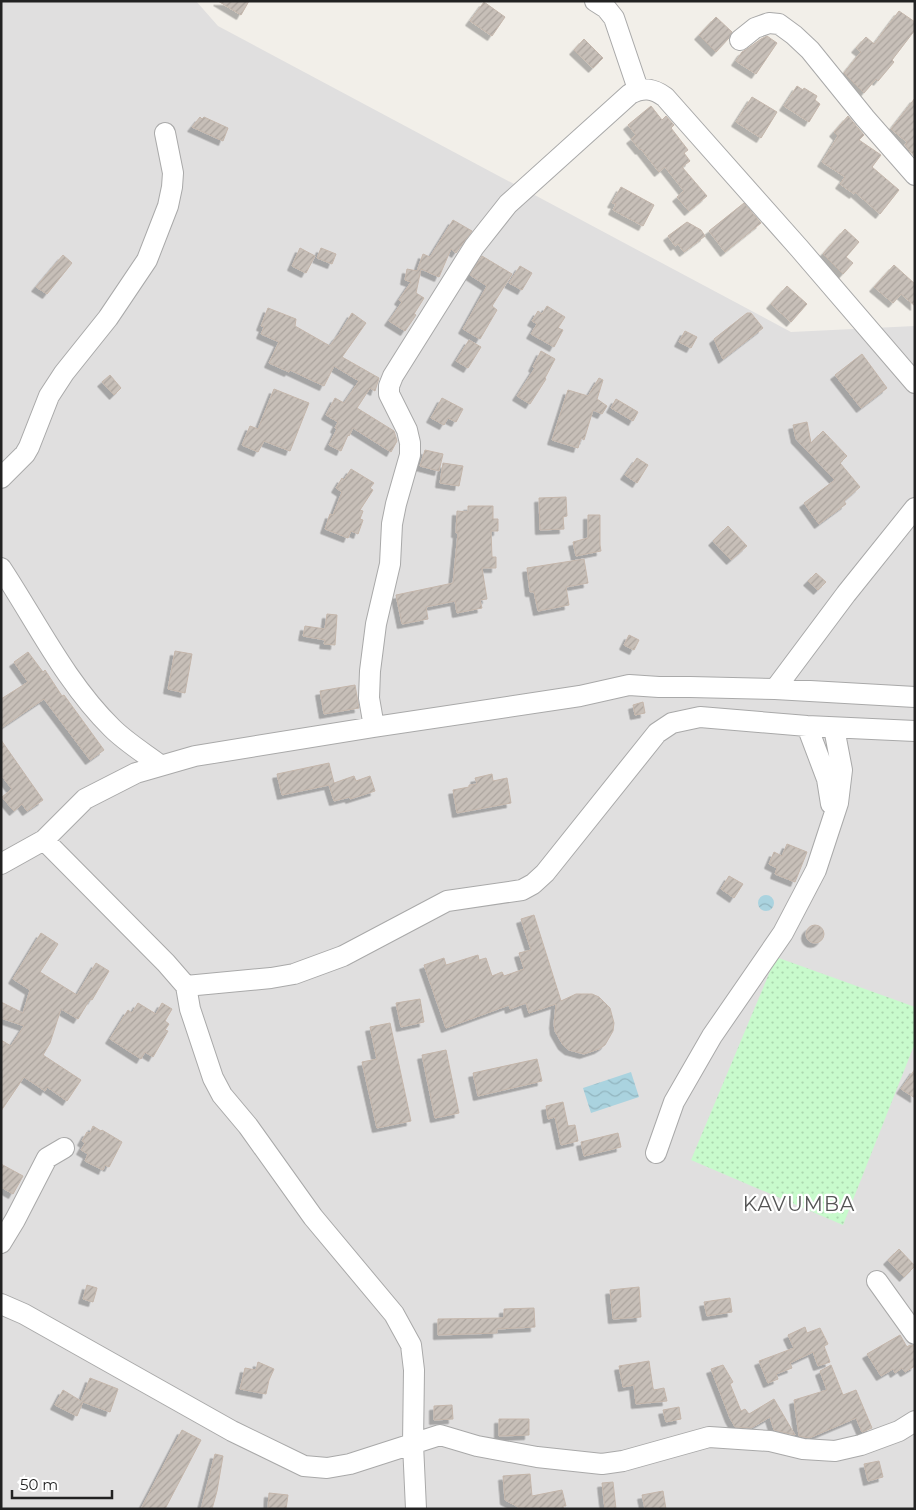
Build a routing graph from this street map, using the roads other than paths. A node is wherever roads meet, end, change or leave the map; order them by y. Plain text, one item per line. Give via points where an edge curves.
1 (594, 1) edge
2 (740, 40) dead end
3 (638, 89) junction
4 (165, 133) dead end
5 (915, 175) edge
6 (915, 383) edge
7 (1, 478) edge
8 (915, 508) edge
9 (1, 568) edge
10 (775, 689) junction
11 (915, 697) edge
12 (808, 726) junction
13 (374, 727) junction
14 (834, 728) junction
15 (915, 732) edge
16 (160, 766) junction
17 (833, 821) junction
18 (44, 840) junction
19 (1, 864) edge
20 (186, 986) junction
21 (64, 1148) dead end
22 (656, 1153) dead end
23 (1, 1243) edge
24 (877, 1281) dead end
25 (1, 1304) edge
26 (915, 1334) edge
27 (915, 1421) edge
28 (413, 1444) junction
29 (416, 1509) edge

1 - 3 street via 614,18
2 - 5 street via 755,28 769,23 779,24 794,35
3 - 6 street via 646,88 665,97
3 - 13 street via 508,204 474,247 393,376 389,394 407,430 410,455 396,504 390,564 376,624 369,698
4 - 7 street via 173,173 172,187 147,260 49,396 25,454
8 - 10 street
9 - 16 street via 83,696 112,729
10 - 11 street
10 - 13 street via 629,685 580,696
12 - 14 street
12 - 17 street via 827,779
12 - 20 street via 700,717 672,723 658,733 545,874 522,890 447,901 343,956 294,974
13 - 16 street via 195,756
14 - 15 street
14 - 17 street via 842,770
16 - 18 street via 136,773 85,799
17 - 22 street via 816,870 783,933 712,1036 674,1102
18 - 19 street
18 - 20 street
20 - 28 street via 190,1010 222,1096 248,1126 313,1216 394,1314 411,1345
21 - 23 street via 47,1158
24 - 26 street
25 - 28 street via 232,1431 304,1466 327,1468 350,1464
27 - 28 street via 861,1445 835,1450 709,1437 602,1464 537,1457 477,1446 440,1435
28 - 29 street

